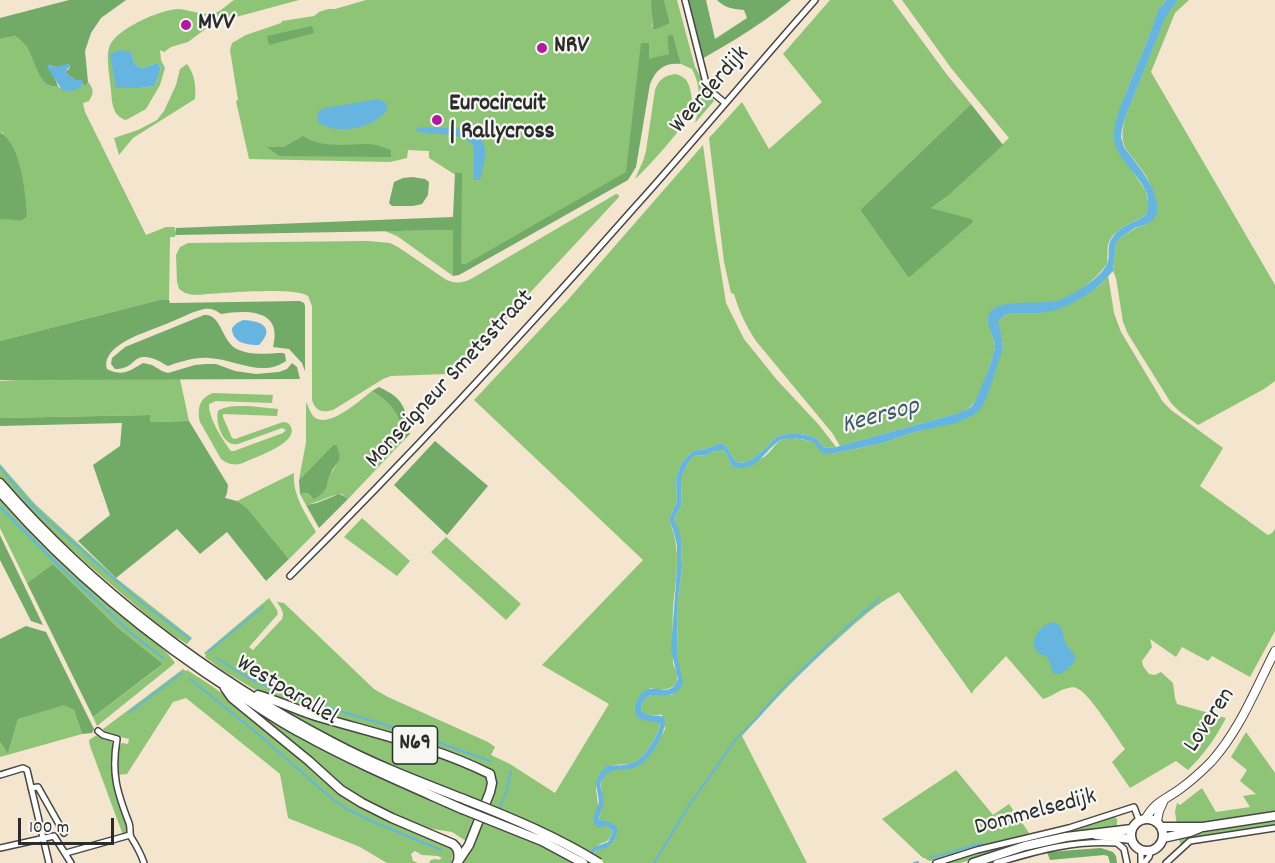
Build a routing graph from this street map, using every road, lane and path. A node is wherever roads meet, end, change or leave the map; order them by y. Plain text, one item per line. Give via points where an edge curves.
1 (685, 0) edge
2 (815, 0) edge
3 (725, 103) junction
4 (635, 207) joint
5 (0, 483) edge
6 (0, 492) edge
7 (290, 576) dead end
8 (1275, 651) edge
9 (189, 658) junction
10 (222, 684) junction
11 (246, 692) junction
12 (98, 731) dead end
13 (0, 775) edge
14 (31, 788) junction
15 (1164, 800) junction
16 (464, 804) junction
17 (1275, 816) edge
18 (1142, 819) junction
19 (1160, 824) junction
20 (1203, 827) junction
21 (1132, 828) junction
22 (1275, 828) edge
23 (64, 833) dead end
24 (1090, 834) junction
25 (130, 835) junction
26 (43, 838) junction
27 (1163, 838) junction
28 (1131, 839) junction
29 (0, 848) edge
30 (1141, 850) junction
31 (1151, 850) junction
32 (66, 854) junction
33 (49, 863) edge
34 (71, 863) edge
35 (144, 863) edge
36 (458, 863) edge
37 (583, 863) edge
38 (598, 863) edge
39 (936, 863) edge
40 (973, 863) edge
41 (996, 863) edge
42 (1127, 863) edge
43 (1142, 863) edge
44 (1166, 863) edge

1 - 3 street via 706,83
2 - 3 street, Weerderdijk
3 - 4 street, Weerderdijk
4 - 7 street, Monseigneur Smetsstraat via 473,385
5 - 9 main road, Westparallel / N69 via 113,594
6 - 9 main road, Westparallel / N69 via 94,586
8 - 15 street, Loveren via 1223,747 1195,777
9 - 10 main road, Westparallel / N69
9 - 11 main road, Westparallel / N69
10 - 16 main road, Westparallel / N69 via 330,748
10 - 36 main road, N69 via 232,698 341,790 392,818 453,844 458,848
11 - 16 main road, Westparallel / N69 via 333,743
11 - 36 main road, N69 via 384,734 490,774 490,792
12 - 25 street via 117,739 115,782
13 - 14 street via 25,768
14 - 23 street via 38,787
14 - 26 street
15 - 18 street, Loveren
15 - 19 street via 1159,811
16 - 37 main road, Westparallel / N69, bridge
16 - 38 main road, Westparallel / N69, bridge via 551,836
17 - 20 main road
18 - 19 main road
18 - 21 main road
18 - 39 street, Dommelsedijk via 1134,807
19 - 20 main road
19 - 27 main road
20 - 27 main road
21 - 24 main road, Dommelsedijk
21 - 28 main road
22 - 44 street via 1190,841
24 - 28 main road, Dommelsedijk
24 - 40 main road, Dommelsedijk via 1025,846
25 - 32 street
25 - 35 street
26 - 29 street
26 - 32 street via 54,836
26 - 33 street
27 - 31 main road
28 - 30 main road
30 - 31 main road
30 - 43 street
31 - 43 street
32 - 34 street
41 - 42 street, Dommelsedijk via 1089,842 1117,843 1124,849

